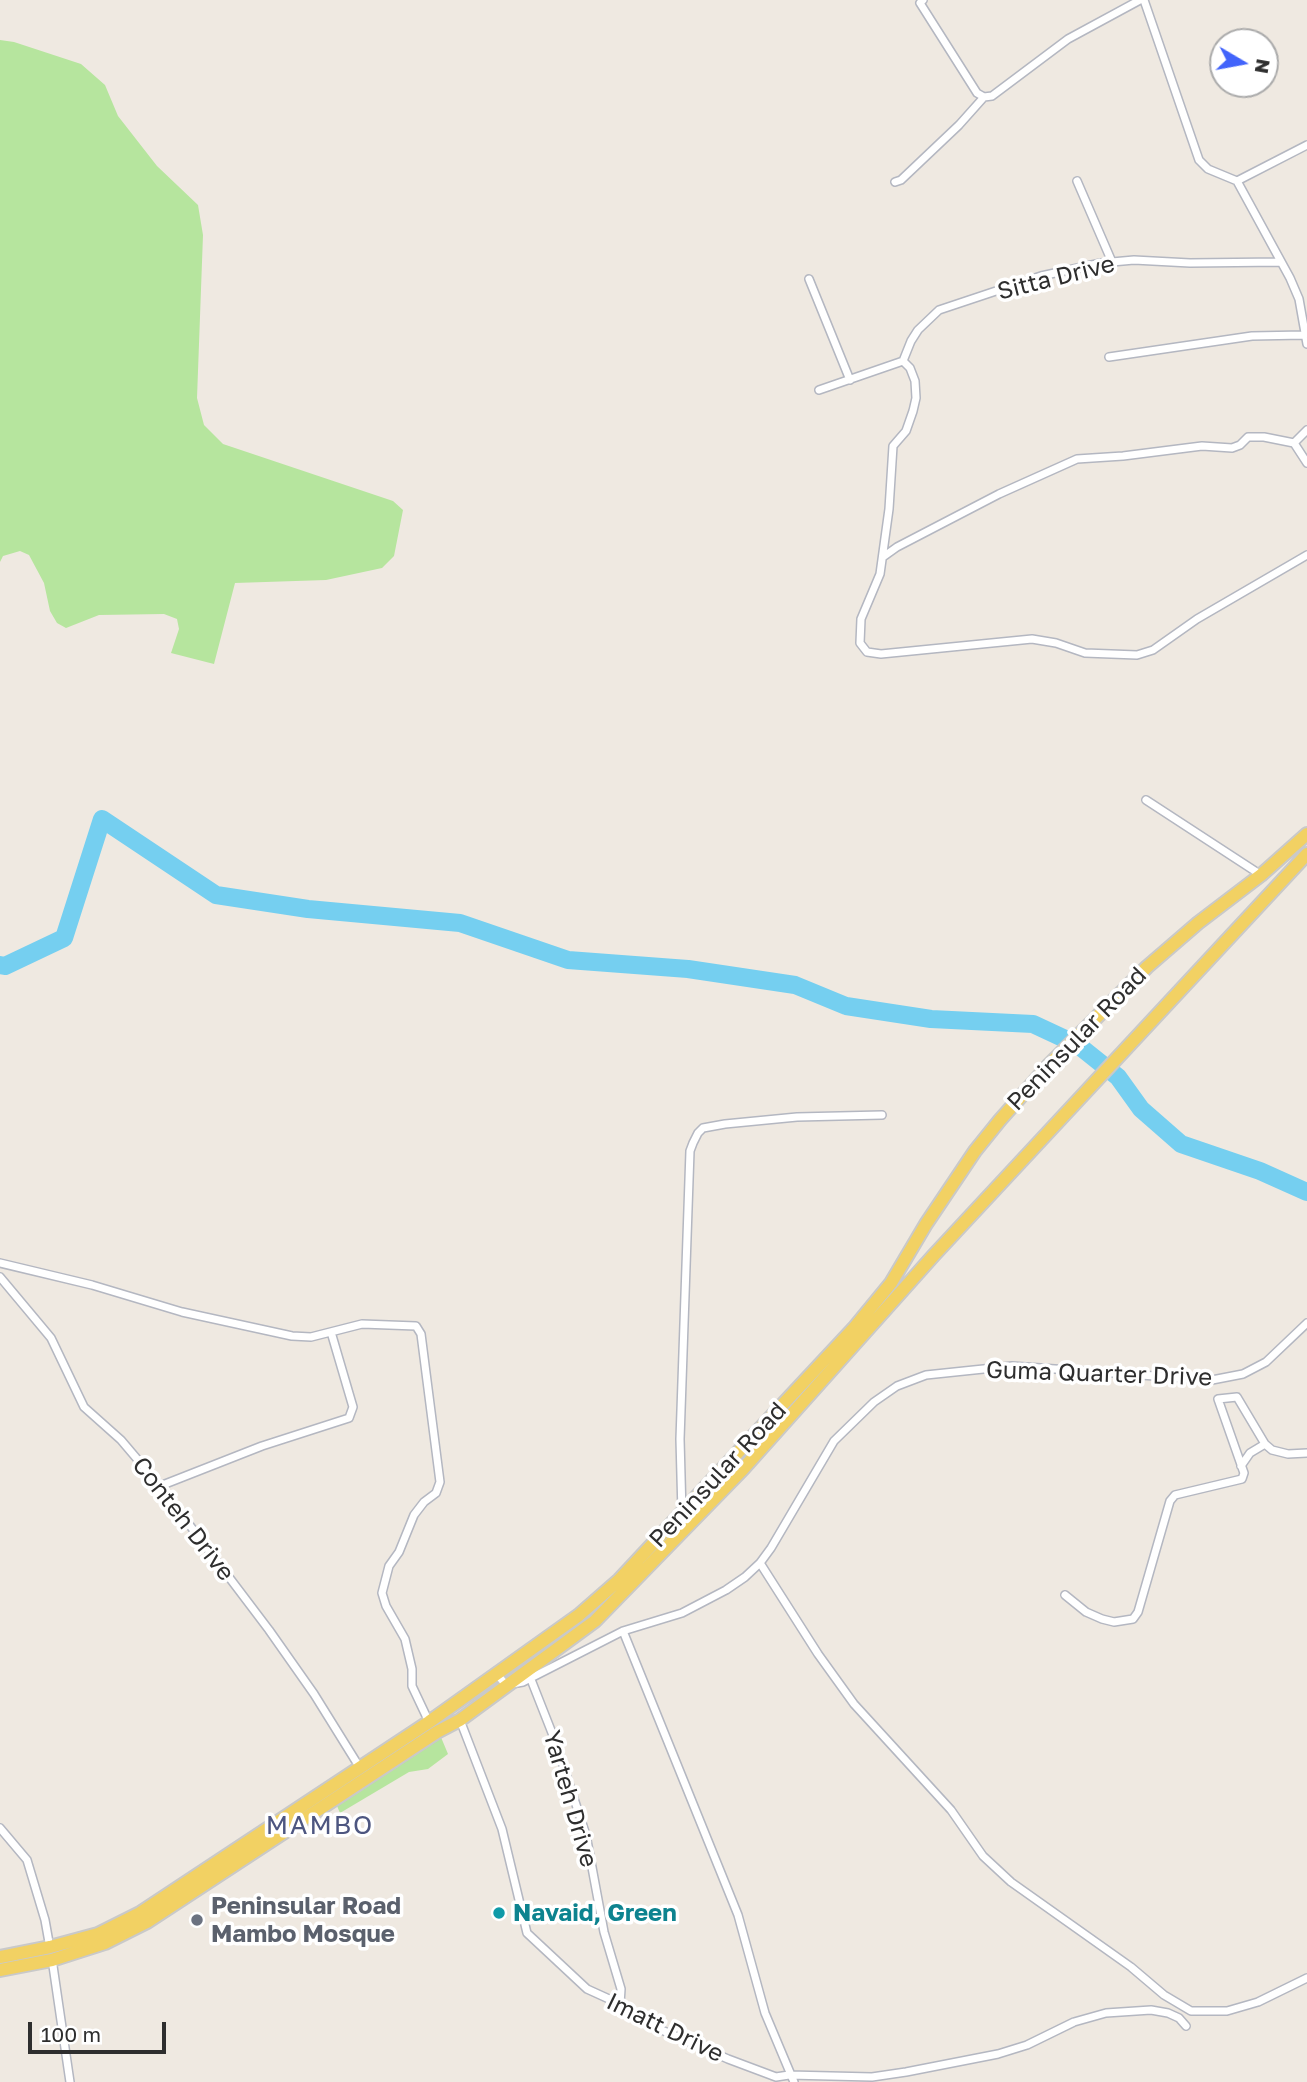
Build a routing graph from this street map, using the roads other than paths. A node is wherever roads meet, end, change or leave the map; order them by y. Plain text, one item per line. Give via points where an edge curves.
1 (1142, 0) edge
2 (922, 1) edge
3 (984, 97) junction
4 (1307, 145) edge
5 (895, 181) dead end
6 (1077, 181) dead end
7 (1237, 181) junction
8 (1112, 262) junction
9 (1281, 262) junction
10 (809, 279) dead end
11 (1304, 335) junction
12 (1307, 344) edge
13 (1109, 357) dead end
14 (903, 362) junction
15 (850, 380) junction
16 (819, 390) dead end
17 (1307, 430) edge
18 (1294, 443) junction
19 (1307, 463) edge
20 (1307, 555) edge
21 (883, 557) junction
22 (1146, 800) dead end
23 (1307, 834) edge
24 (1307, 854) edge
25 (1261, 875) junction
26 (882, 1115) dead end
27 (0, 1263) edge
28 (0, 1277) edge
29 (1307, 1323) edge
30 (331, 1332) junction
31 (1265, 1444) junction
32 (1307, 1453) edge
33 (1241, 1466) junction
34 (160, 1486) junction
35 (682, 1513) junction
36 (760, 1563) junction
37 (1065, 1595) dead end
38 (623, 1631) junction
39 (496, 1674) junction
40 (530, 1677) junction
41 (506, 1685) junction
42 (460, 1720) junction
43 (429, 1722) junction
44 (360, 1768) junction
45 (0, 1828) edge
46 (237, 1857) junction
47 (51, 1954) junction
48 (0, 1957) edge
49 (0, 1970) edge
50 (1307, 1978) edge
51 (620, 2004) junction
52 (1186, 2026) dead end
53 (791, 2078) edge
54 (70, 2082) edge

1 - 3 street via 1068,40 992,96
1 - 7 street via 1199,160 1208,169
2 - 3 street via 977,93
3 - 5 street
4 - 7 street
6 - 8 street
7 - 9 street
8 - 9 street, Sitta Drive
8 - 14 street, Sitta Drive via 1041,276 939,310 918,330
9 - 11 street via 1299,299
10 - 15 street
11 - 12 street
11 - 13 street via 1252,336
14 - 15 street
14 - 21 street via 915,381 916,398 906,431 893,446
15 - 16 street
17 - 18 street
18 - 19 street
18 - 21 street via 1248,437 1232,448 1202,446 1077,459
20 - 21 street via 1153,650 1137,655 1086,653 1032,639 867,652 860,643 861,619
22 - 25 street
23 - 25 main road, Peninsular Road
24 - 41 main road, Peninsular Road via 634,1583 595,1621
25 - 35 main road, Peninsular Road via 1147,967 999,1119 891,1283
26 - 35 street via 725,1124 698,1133 690,1151 680,1439
27 - 30 street via 266,1332 311,1337
28 - 34 street, Conteh Drive via 51,1338 84,1407 121,1440
29 - 36 street, Guma Quarter Drive via 1266,1363 1219,1379 1012,1367 926,1375 897,1386 834,1441
30 - 34 street via 353,1407 349,1418
30 - 43 street via 362,1324 410,1324 421,1334 440,1482 436,1493 414,1515 389,1566 382,1593 405,1639 412,1686
31 - 32 street via 1288,1454
31 - 33 street via 1250,1453
31 - 33 street via 1237,1396 1218,1399
33 - 37 street via 1244,1473 1238,1482 1175,1495 1170,1501 1133,1619 1102,1619
34 - 44 street, Conteh Drive via 270,1630
35 - 39 main road, Peninsular Road via 579,1615
36 - 38 street, Guma Quarter Drive via 726,1590 682,1613
36 - 50 street via 854,1704 951,1810 984,1857 1011,1882 1191,2011 1227,2011 1258,2002
38 - 40 street, Guma Quarter Drive
38 - 53 street via 738,1915 765,2013
39 - 41 street
39 - 43 main road, Peninsular Road
40 - 41 street, Guma Quarter Drive
40 - 51 street, Yarteh Drive via 586,1835 604,1932 621,1989
41 - 42 main road, Peninsular Road
42 - 46 main road, Peninsular Road
42 - 51 street, Imatt Drive via 502,1829 527,1933 587,1989
43 - 44 main road, Peninsular Road
44 - 46 main road, Peninsular Road
45 - 47 street via 27,1860
46 - 47 main road, Peninsular Road via 140,1913
47 - 48 main road, Peninsular Road
47 - 49 main road, Peninsular Road
47 - 54 street
51 - 53 street, Imatt Drive via 641,2021 728,2059
52 - 53 street, Imatt Drive via 1179,2018 1151,2010 1105,2013 1027,2045 955,2063 872,2077

